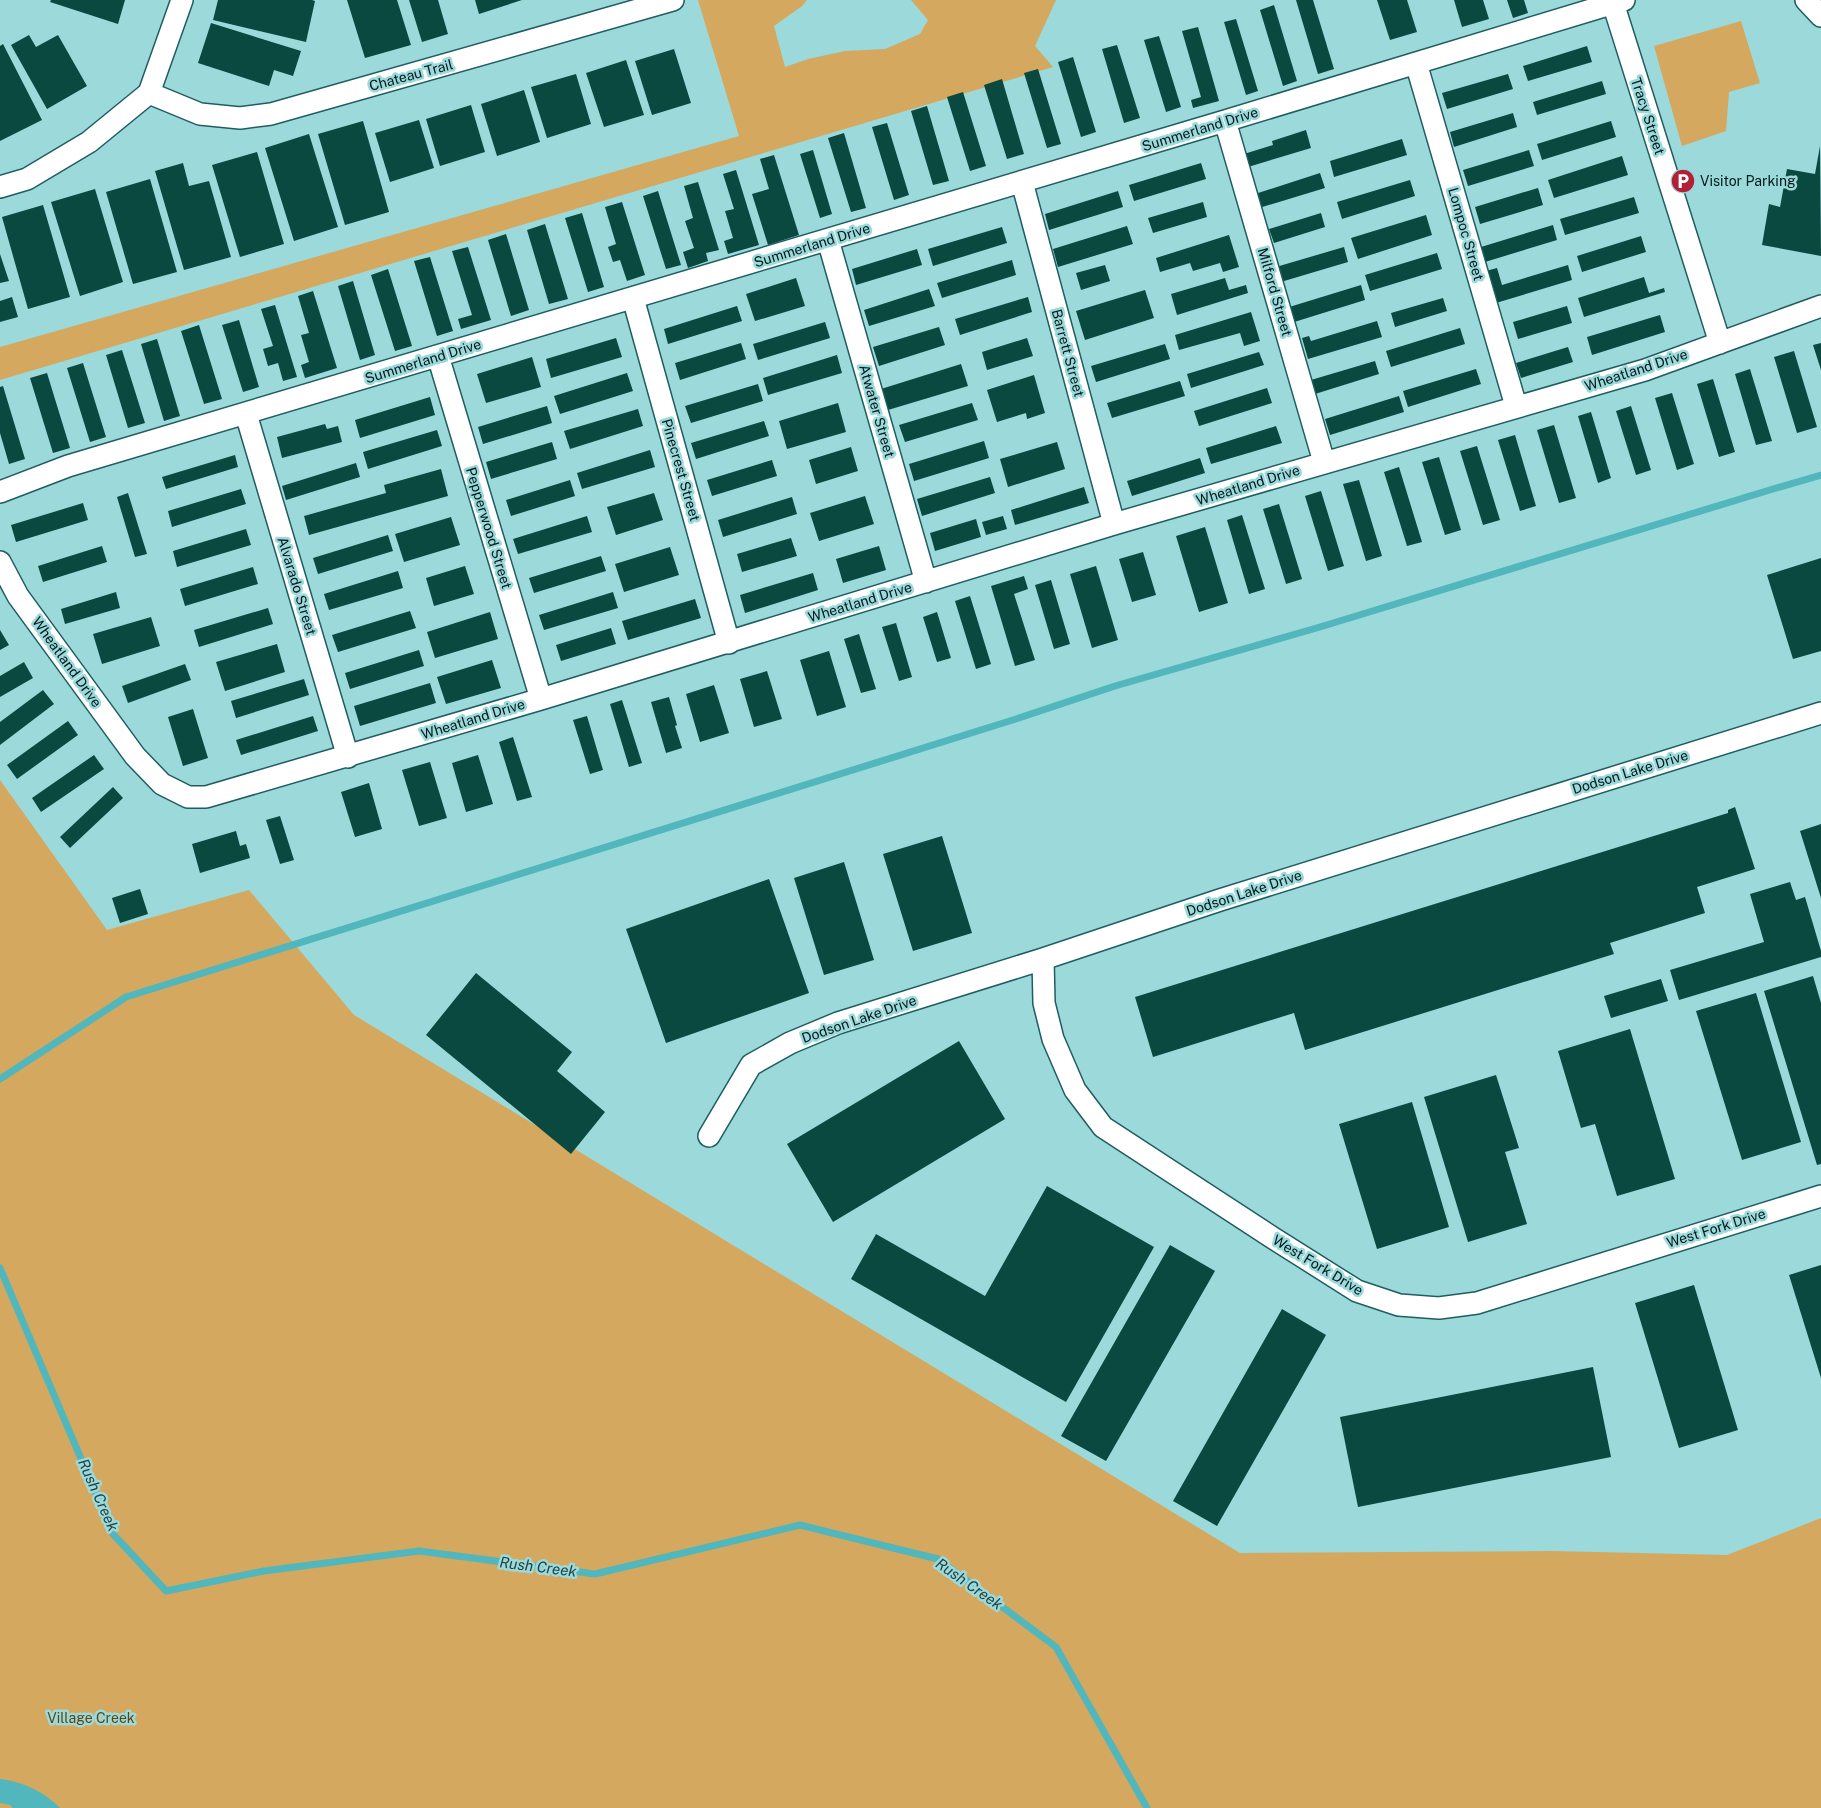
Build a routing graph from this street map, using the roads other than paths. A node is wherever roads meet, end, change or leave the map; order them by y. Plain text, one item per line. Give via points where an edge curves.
1 (182, 0) edge
2 (673, 0) edge
3 (1806, 0) edge
4 (1618, 2) edge
5 (1821, 16) edge
6 (1416, 62) junction
7 (149, 93) junction
8 (1225, 121) junction
9 (1022, 182) junction
10 (0, 187) edge
11 (828, 240) junction
12 (633, 298) junction
13 (1821, 306) edge
14 (1720, 343) junction
15 (438, 356) junction
16 (1516, 406) junction
17 (246, 414) junction
18 (1324, 462) junction
19 (0, 492) edge
20 (1114, 524) junction
21 (0, 562) edge
22 (926, 582) junction
23 (729, 642) junction
24 (541, 699) junction
25 (1821, 713) edge
26 (348, 757) junction
27 (1043, 959) junction
28 (709, 1136) dead end
29 (1821, 1196) edge

1 - 7 street
2 - 7 street, Chateau Trail via 271,114 240,118 200,114
3 - 5 street
4 - 6 street, Summerland Drive
4 - 14 street, Tracy Street
6 - 8 street, Summerland Drive
6 - 16 street, Lompoc Street
7 - 10 street via 89,142 27,179
8 - 9 street, Summerland Drive
8 - 18 street, Milford Street
9 - 11 street, Summerland Drive
9 - 20 street, Barrett Street
11 - 12 street, Summerland Drive
11 - 22 street, Atwater Street
12 - 15 street, Summerland Drive
12 - 23 street, Pinecrest Street
13 - 14 street, Wheatland Drive
14 - 16 street, Wheatland Drive via 1645,370
15 - 17 street, Summerland Drive
15 - 24 street, Pepperwood Street
16 - 18 street, Wheatland Drive
17 - 19 street, Summerland Drive via 68,466
17 - 26 street, Alvarado Street
18 - 20 street, Wheatland Drive
20 - 22 street, Wheatland Drive
21 - 26 street, Wheatland Drive via 18,596 135,756 162,784 175,792 188,797 206,797
22 - 23 street, Wheatland Drive
23 - 24 street, Wheatland Drive
24 - 26 street, Wheatland Drive
25 - 27 street, Dodson Lake Drive via 1220,900
27 - 28 street, Dodson Lake Drive via 790,1042 751,1065
27 - 29 street, West Fork Drive via 1044,1003 1053,1039 1075,1090 1102,1128 1358,1291 1399,1305 1439,1308 1477,1303

